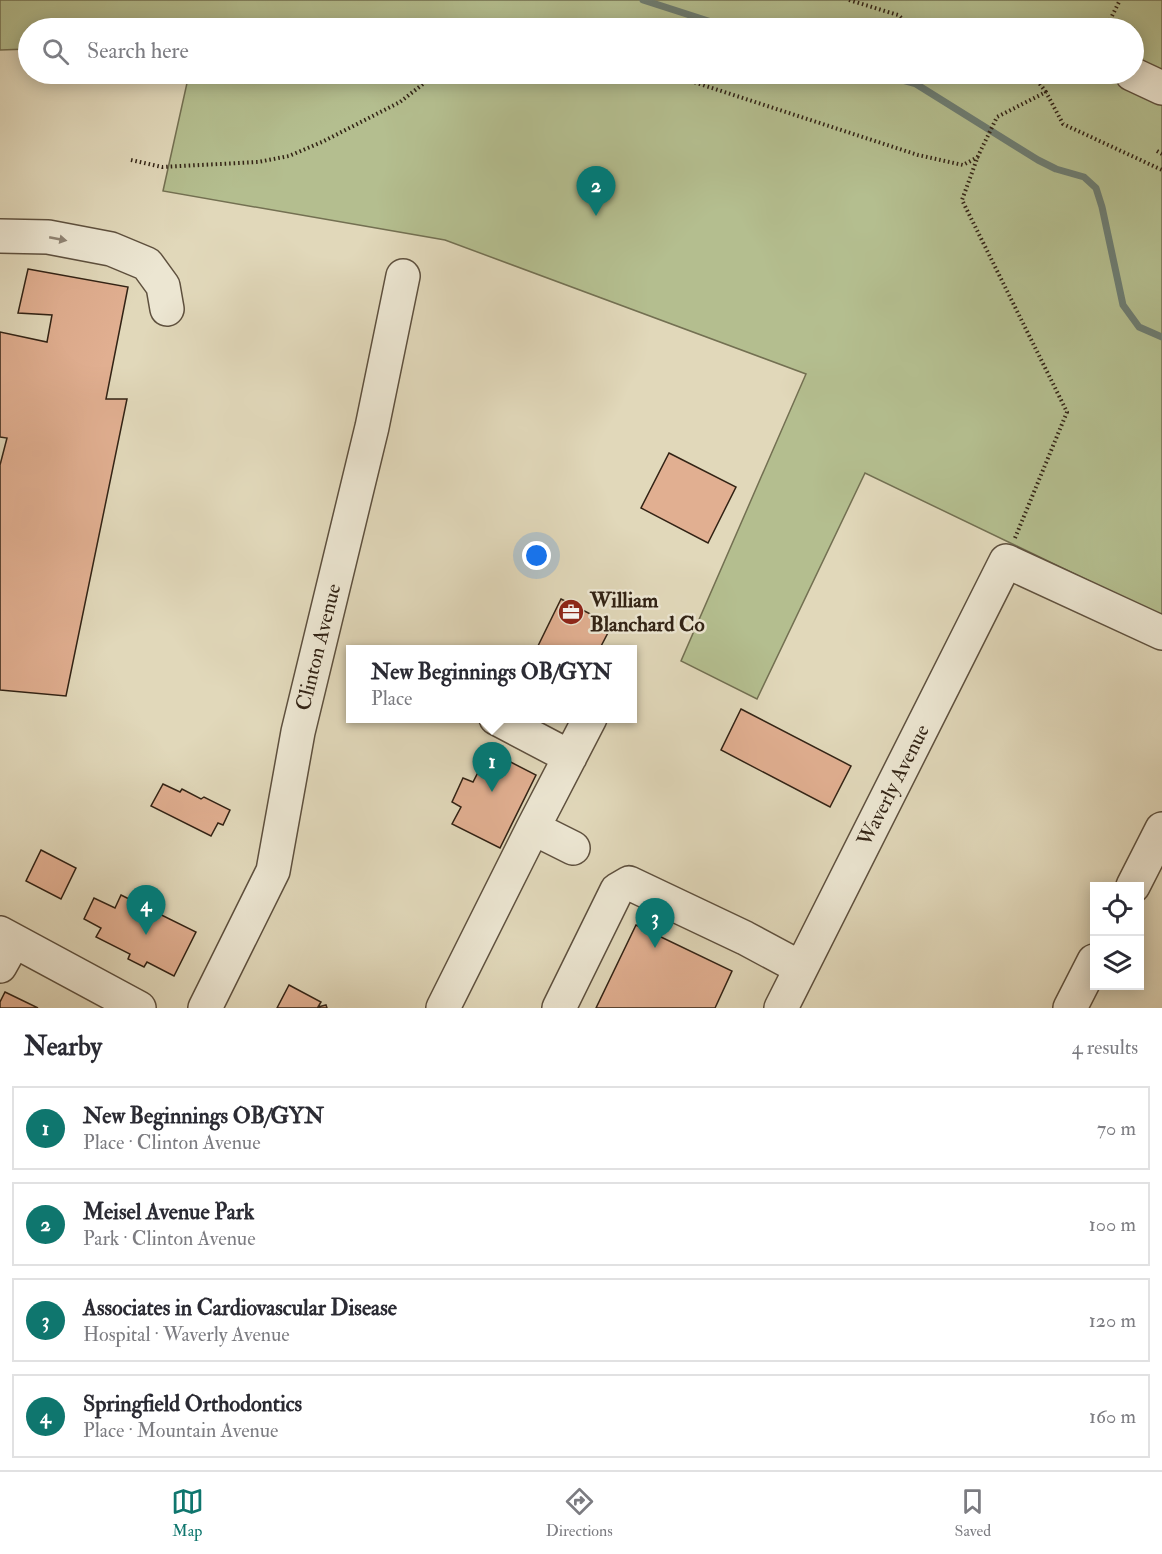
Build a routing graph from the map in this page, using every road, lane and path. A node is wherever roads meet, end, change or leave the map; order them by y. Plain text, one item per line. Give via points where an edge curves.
1 (849, 0) edge
2 (1120, 0) edge
3 (902, 18) edge
4 (1111, 18) edge
5 (1144, 80) edge
6 (423, 84) edge
7 (700, 84) edge
8 (1040, 84) edge
9 (1162, 88) edge
10 (1046, 92) junction
11 (1156, 151) dead end
12 (1162, 154) edge
13 (978, 156) junction
14 (131, 160) dead end
15 (1162, 170) edge
16 (0, 236) edge
17 (403, 276) dead end
18 (167, 309) dead end
19 (1006, 561) junction
20 (1162, 633) edge
21 (505, 723) edge
22 (587, 723) edge
23 (570, 757) junction
24 (533, 828) junction
25 (1162, 829) edge
26 (573, 848) dead end
27 (1134, 882) edge
28 (5, 947) edge
29 (801, 968) junction
30 (1090, 970) edge
31 (104, 1000) edge
32 (139, 1008) edge
33 (205, 1008) edge
34 (443, 1008) edge
35 (559, 1008) edge
36 (781, 1008) edge
37 (1070, 1008) edge

1 - 3 path
2 - 4 path
5 - 9 street
6 - 14 path via 400,102 289,156 258,162 172,166
7 - 13 path via 918,155 963,165
8 - 10 path
10 - 13 path via 997,117
10 - 15 path via 1063,124
11 - 12 path
13 - 19 path via 962,200 1066,412
16 -> 18 street via 48,237 111,249 147,264 164,286
17 - 33 street, Clinton Avenue via 372,427 298,732 273,871
19 - 20 street
19 - 29 street, Waverly Avenue
21 - 23 street
22 - 23 street
23 - 24 street
24 - 26 street
24 - 34 street
25 - 27 street
28 - 31 street
29 - 35 street via 630,883 617,891
29 - 36 street, Waverly Avenue
30 - 37 street
31 - 32 street

